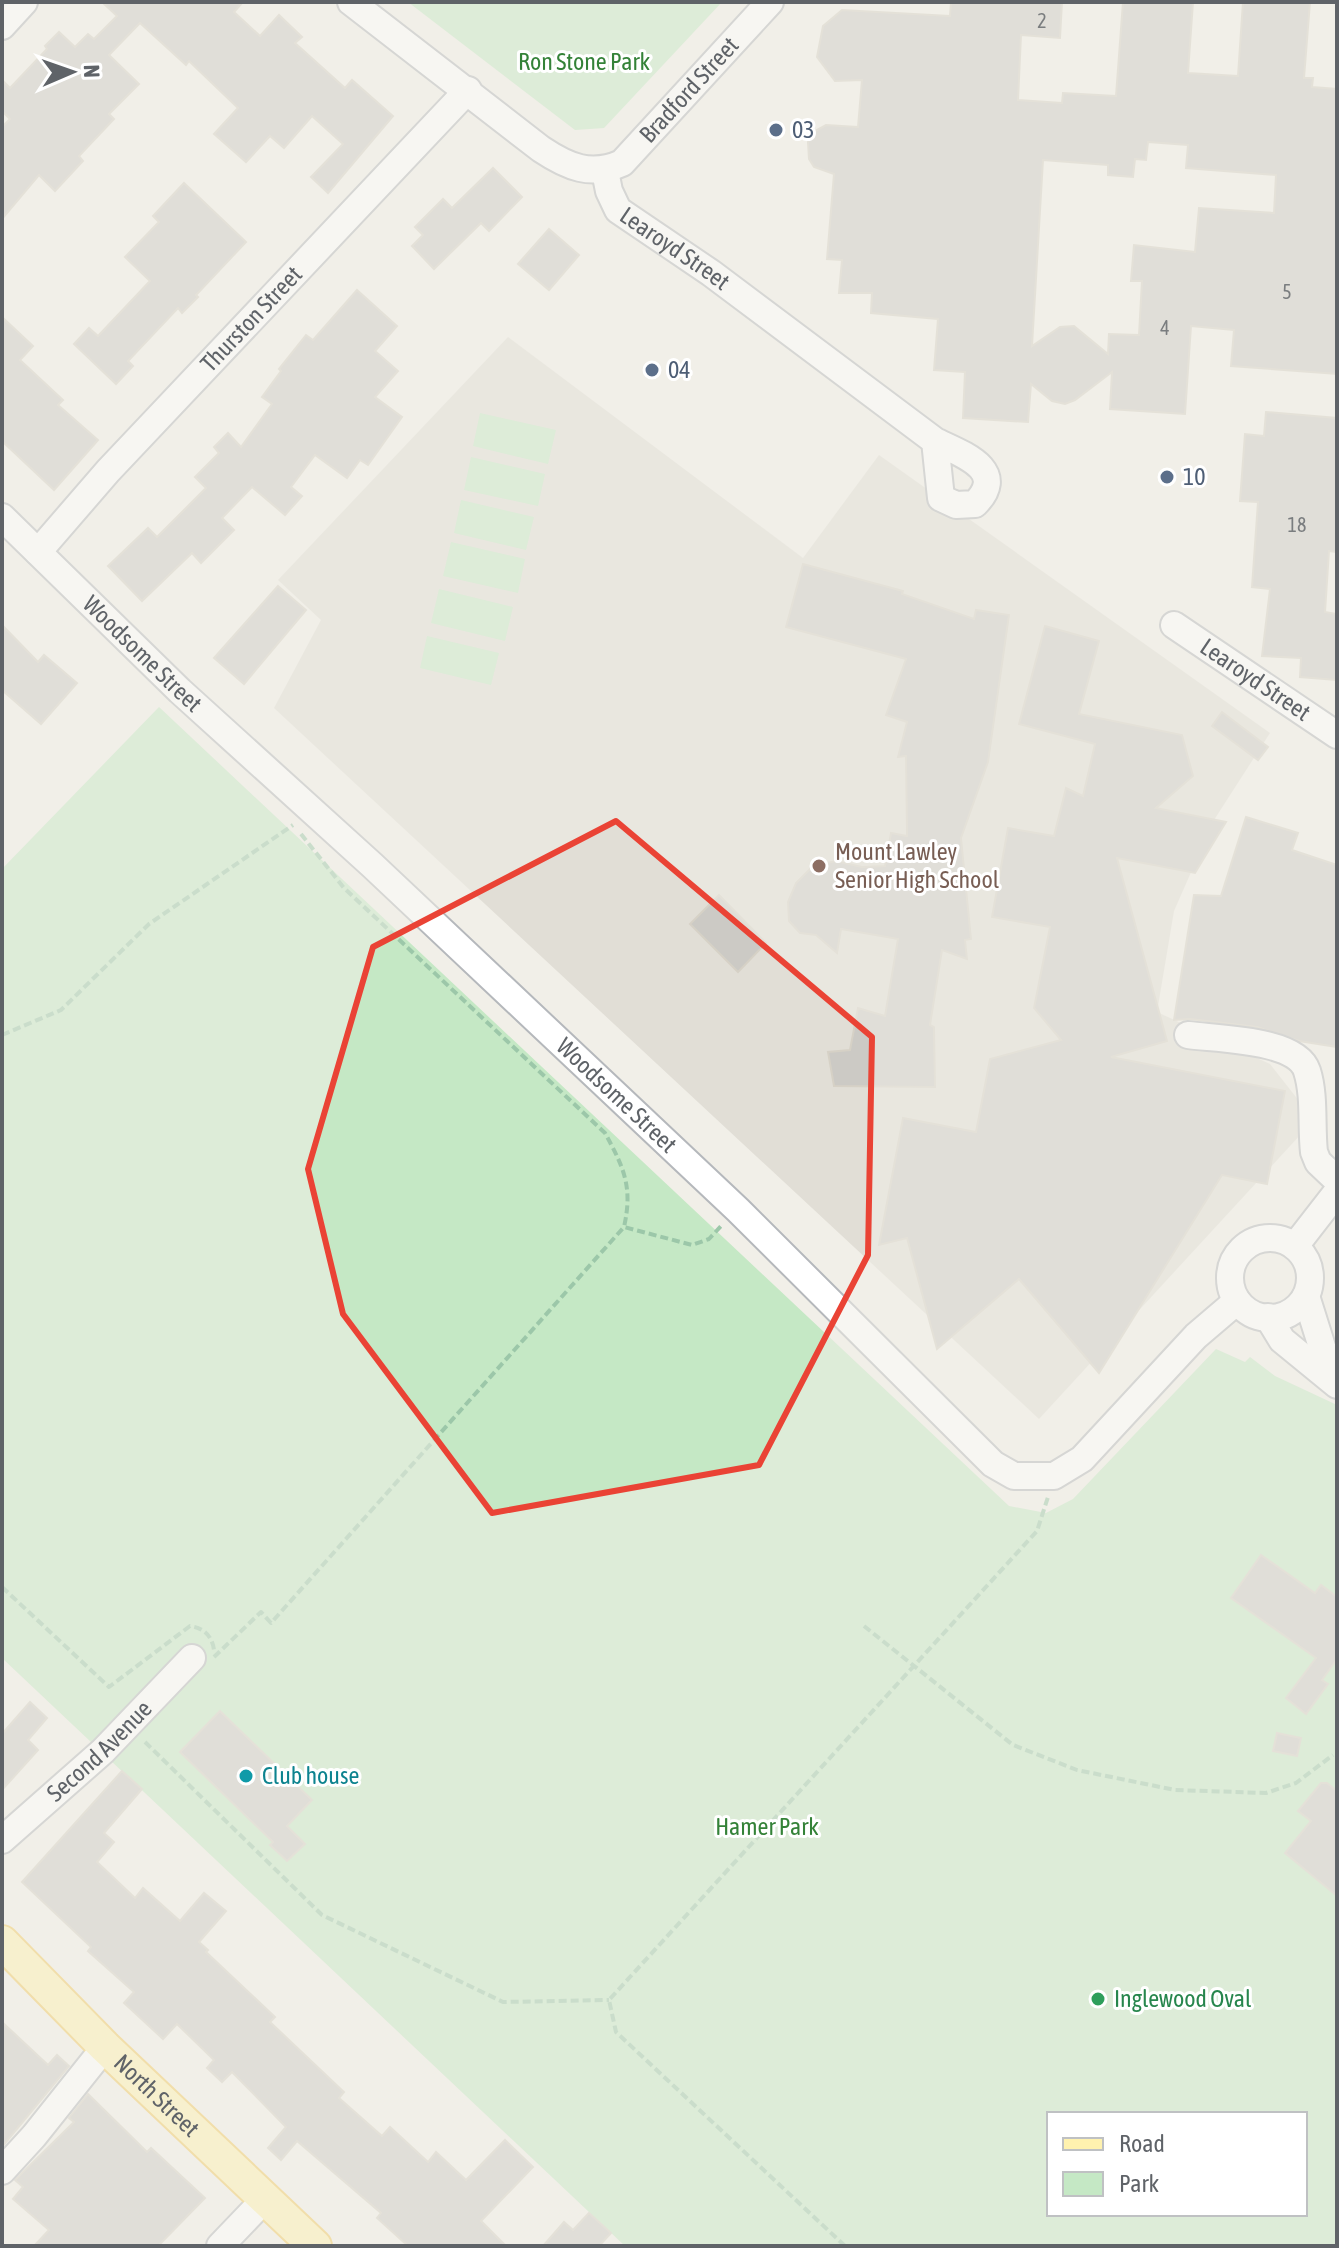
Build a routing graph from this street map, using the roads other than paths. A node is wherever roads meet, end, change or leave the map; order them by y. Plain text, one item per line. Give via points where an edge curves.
1 (24, 2) edge
2 (351, 2) edge
3 (770, 2) edge
4 (2, 26) edge
5 (468, 90) junction
6 (605, 171) junction
7 (935, 441) dead end
8 (2, 517) edge
9 (38, 552) junction
10 (1174, 625) dead end
11 (1337, 735) edge
12 (1188, 1035) dead end
13 (1337, 1180) edge
14 (1337, 1192) edge
15 (1295, 1246) junction
16 (1306, 1296) junction
17 (1237, 1301) junction
18 (1268, 1317) junction
19 (1337, 1367) edge
20 (1337, 1385) edge
21 (206, 1660) road end
22 (2, 1840) edge
23 (2, 1942) edge
24 (105, 2047) junction
25 (2, 2171) edge
26 (265, 2199) junction
27 (220, 2246) edge
28 (315, 2246) edge

1 - 4 street
2 - 5 street
3 - 6 street, Bradford Street via 622,163
5 - 6 street via 559,161
5 - 9 street, Thurston Street
6 - 7 street, Learoyd Street via 618,210
8 - 9 street, Woodsome Street
9 - 17 street, Woodsome Street via 180,691 738,1210 993,1464 1014,1476 1054,1476 1082,1459 1196,1336
10 - 11 street, Learoyd Street
12 - 13 street via 1281,1048 1297,1056 1307,1069 1314,1152
14 - 15 street
15 - 16 street via 1309,1266
15 - 17 street via 1272,1237 1238,1253 1230,1277
16 - 18 street via 1287,1315
16 - 19 street via 1323,1350
17 - 18 street via 1253,1315
18 - 20 street via 1282,1340
21 - 22 street, Second Avenue
23 - 24 main road, North Street
24 - 25 street
24 - 26 main road, North Street
26 - 27 street
26 - 28 main road, North Street

